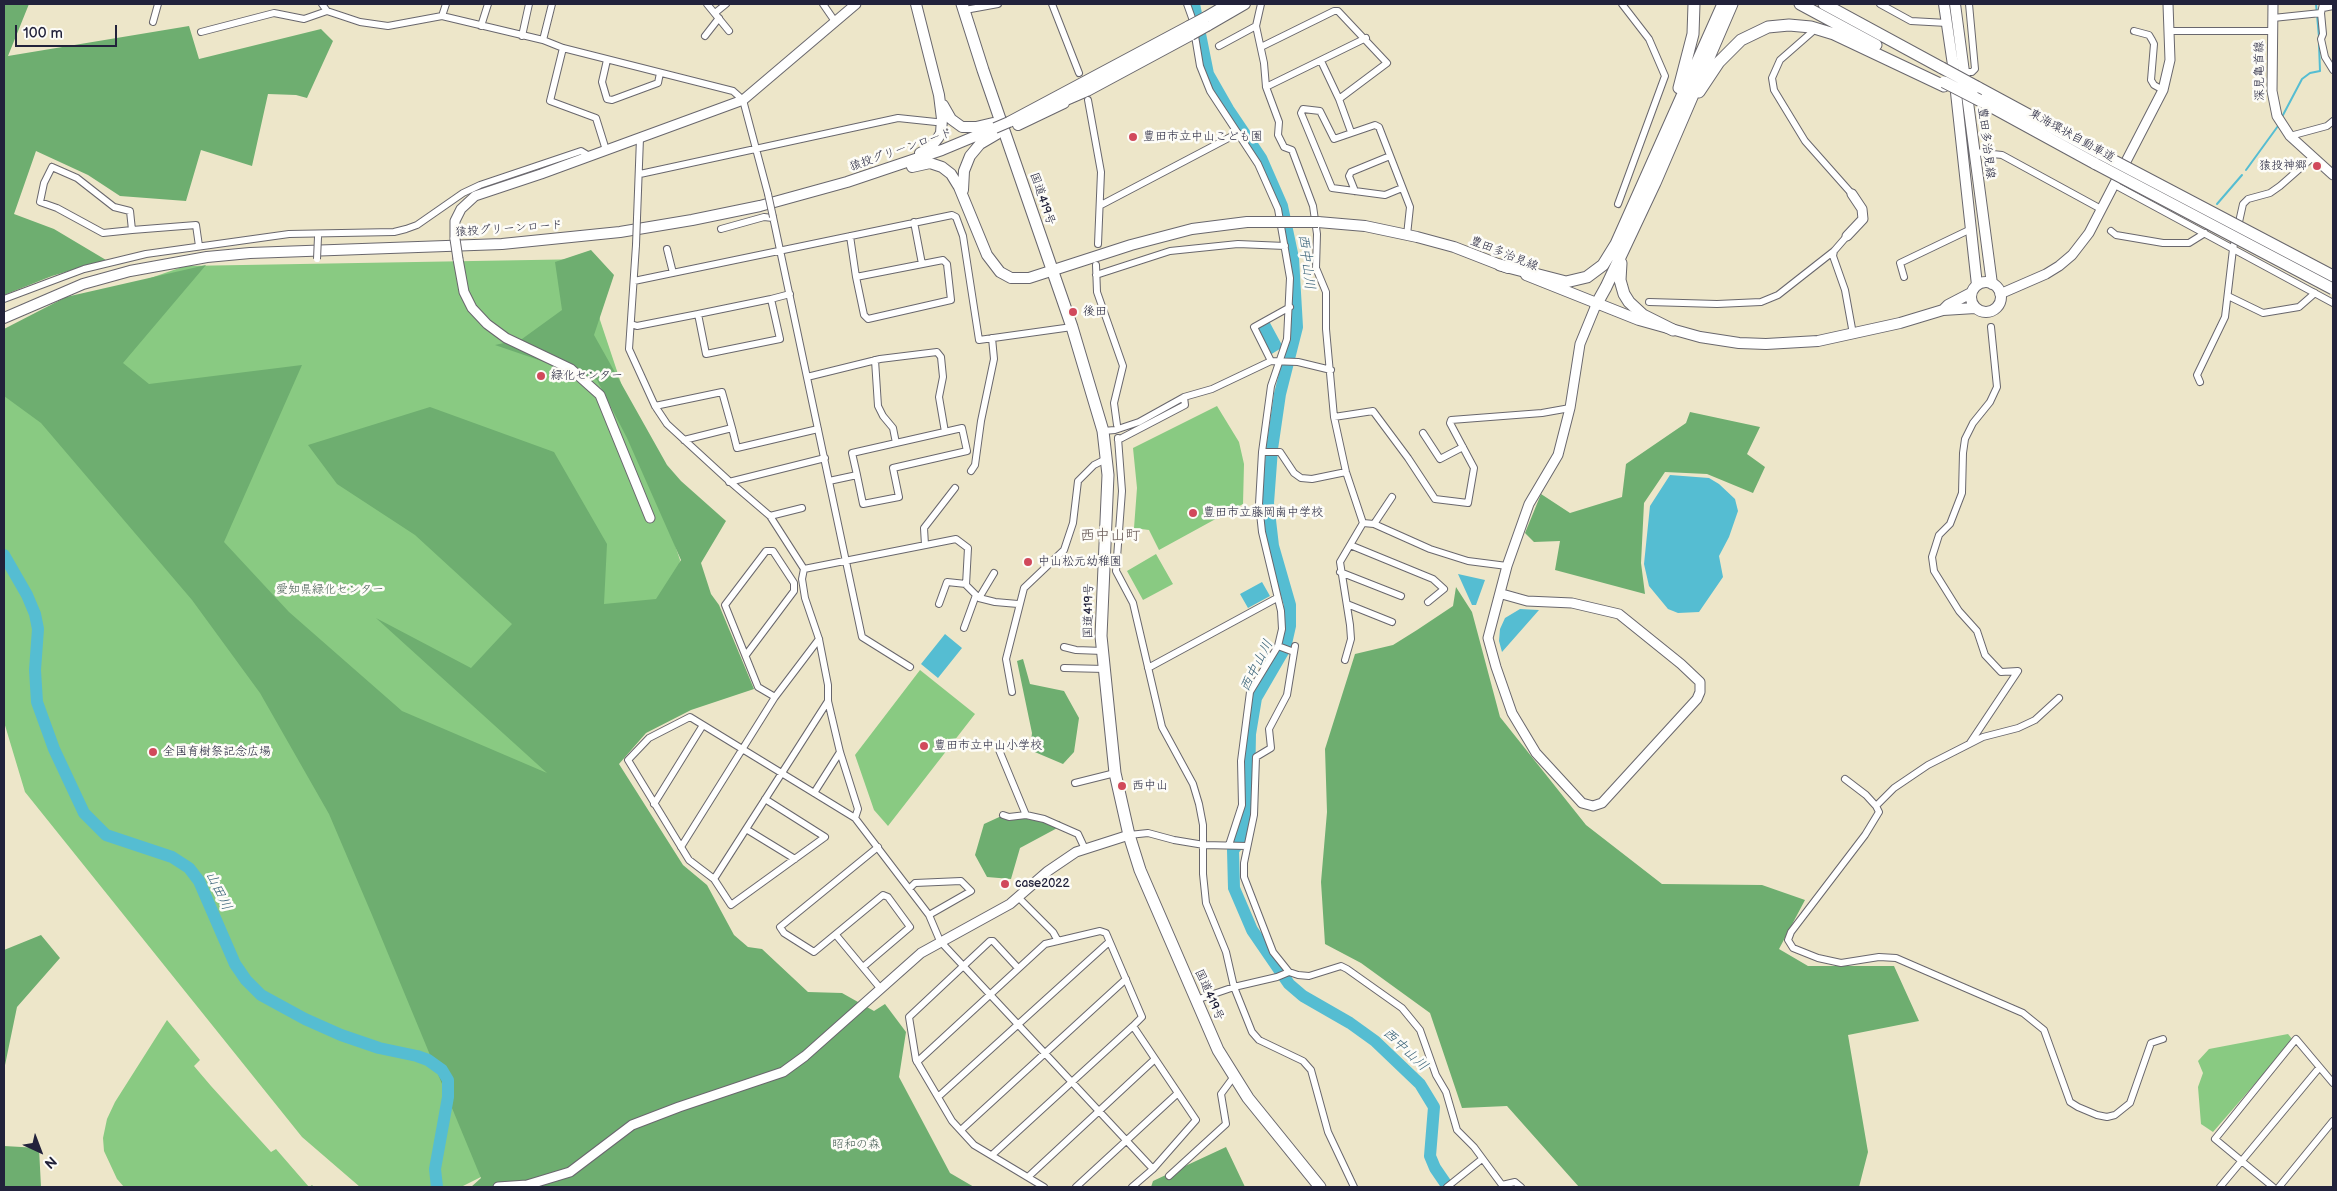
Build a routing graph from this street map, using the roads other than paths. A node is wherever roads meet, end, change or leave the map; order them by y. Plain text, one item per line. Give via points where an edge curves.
1 (158, 4) edge
2 (322, 4) edge
3 (446, 4) edge
4 (488, 4) edge
5 (529, 4) edge
6 (552, 4) edge
7 (707, 4) edge
8 (726, 4) edge
9 (823, 4) edge
10 (856, 4) edge
11 (916, 4) edge
12 (998, 4) edge
13 (1052, 4) edge
14 (1187, 4) edge
15 (1228, 4) edge
16 (1246, 4) edge
17 (1261, 4) edge
18 (1622, 4) edge
19 (1694, 4) edge
20 (1723, 4) edge
21 (1732, 4) edge
22 (1800, 4) edge
23 (1824, 4) edge
24 (1830, 4) edge
25 (1880, 4) edge
26 (1944, 4) edge
27 (1955, 4) edge
28 (1970, 4) edge
29 (2168, 4) edge
30 (2273, 4) edge
31 (2333, 6) edge
32 (963, 7) edge
33 (2319, 10) edge
34 (328, 11) junction
35 (442, 16) junction
36 (717, 16) junction
37 (2273, 18) junction
38 (834, 20) junction
39 (1206, 21) junction
40 (1856, 21) junction
41 (153, 22) dead end
42 (1947, 23) junction
43 (481, 26) junction
44 (1256, 26) junction
45 (729, 30) dead end
46 (1190, 30) junction
47 (2134, 31) dead end
48 (2170, 31) junction
49 (2272, 31) junction
50 (201, 32) dead end
51 (1812, 32) dead end
52 (522, 36) junction
53 (705, 36) dead end
54 (1366, 38) junction
55 (543, 40) junction
56 (1219, 46) dead end
57 (1261, 47) junction
58 (563, 48) junction
59 (607, 60) junction
60 (1320, 61) junction
61 (2333, 70) edge
62 (1964, 72) junction
63 (660, 73) junction
64 (1079, 73) dead end
65 (1944, 84) junction
66 (1266, 87) junction
67 (2163, 90) junction
68 (939, 95) junction
69 (1087, 96) junction
70 (1339, 98) junction
71 (743, 100) junction
72 (2333, 121) edge
73 (936, 122) dead end
74 (1009, 122) junction
75 (1675, 123) junction
76 (995, 128) junction
77 (1351, 132) junction
78 (1238, 133) junction
79 (2290, 136) junction
80 (640, 138) junction
81 (756, 149) junction
82 (606, 150) junction
83 (1974, 152) junction
84 (1390, 156) junction
85 (588, 157) junction
86 (2313, 157) junction
87 (2099, 159) junction
88 (640, 174) junction
89 (2333, 175) edge
90 (847, 182) junction
91 (2115, 185) junction
92 (1402, 188) junction
93 (821, 189) junction
94 (1355, 191) junction
95 (1852, 194) joint
96 (1618, 204) dead end
97 (1101, 205) junction
98 (968, 208) junction
99 (2101, 210) junction
100 (773, 218) junction
101 (914, 222) junction
102 (721, 229) dead end
103 (1971, 229) junction
104 (132, 230) junction
105 (2111, 231) dead end
106 (332, 233) junction
107 (2205, 233) junction
108 (1407, 235) junction
109 (850, 236) junction
110 (1847, 236) joint
111 (1098, 244) dead end
112 (199, 246) junction
113 (1285, 246) junction
114 (1620, 246) junction
115 (667, 249) dead end
116 (2233, 249) junction
117 (781, 251) junction
118 (1834, 251) junction
119 (318, 259) dead end
120 (922, 264) junction
121 (1096, 265) dead end
122 (1500, 265) junction
123 (1052, 271) junction
124 (673, 273) junction
125 (1096, 275) junction
126 (2333, 276) edge
127 (856, 277) junction
128 (1904, 277) dead end
129 (634, 281) junction
130 (1992, 284) junction
131 (1974, 289) junction
132 (2333, 289) edge
133 (2315, 293) junction
134 (790, 294) junction
135 (2000, 294) junction
136 (2228, 296) junction
137 (771, 298) junction
138 (4, 299) edge
139 (1648, 302) dead end
140 (2333, 303) edge
141 (1596, 305) junction
142 (1290, 306) junction
143 (1975, 308) junction
144 (1942, 310) junction
145 (698, 314) junction
146 (4, 318) edge
147 (631, 324) junction
148 (1072, 327) junction
149 (1991, 328) dead end
150 (1672, 330) junction
151 (1853, 334) junction
152 (992, 338) junction
153 (875, 360) junction
154 (1271, 361) junction
155 (1282, 361) junction
156 (1331, 370) junction
157 (808, 377) junction
158 (2200, 382) dead end
159 (1184, 397) junction
160 (655, 406) junction
161 (1570, 408) junction
162 (1334, 418) junction
163 (1117, 425) dead end
164 (732, 428) junction
165 (818, 429) junction
166 (1103, 431) junction
167 (945, 432) junction
168 (1423, 433) dead end
169 (684, 440) junction
170 (896, 443) junction
171 (1463, 447) junction
172 (1263, 452) junction
173 (825, 458) junction
174 (1106, 459) junction
175 (970, 471) dead end
176 (1346, 472) junction
177 (857, 475) junction
178 (830, 481) junction
179 (729, 482) junction
180 (955, 488) dead end
181 (1392, 497) dead end
182 (802, 508) dead end
183 (770, 516) junction
184 (650, 518) dead end
185 (1364, 523) junction
186 (1374, 524) junction
187 (925, 545) junction
188 (1350, 545) junction
189 (847, 562) junction
190 (1507, 566) junction
191 (804, 569) junction
192 (1340, 572) junction
193 (994, 573) dead end
194 (966, 584) junction
195 (1502, 594) junction
196 (1401, 596) dead end
197 (978, 597) junction
198 (1277, 598) junction
199 (1428, 602) dead end
200 (939, 604) dead end
201 (1018, 604) junction
202 (1347, 604) junction
203 (1392, 622) dead end
204 (964, 628) dead end
205 (819, 639) junction
206 (1064, 646) dead end
207 (1279, 647) junction
208 (1103, 651) junction
209 (746, 655) junction
210 (1345, 660) dead end
211 (910, 667) dead end
212 (1064, 668) dead end
213 (1148, 668) junction
214 (1104, 669) junction
215 (1012, 692) dead end
216 (775, 697) junction
217 (2059, 698) dead end
218 (828, 701) junction
219 (703, 725) junction
220 (1970, 743) junction
221 (742, 749) junction
222 (999, 750) dead end
223 (840, 752) junction
224 (782, 773) junction
225 (1115, 773) junction
226 (1845, 779) dead end
227 (1075, 782) dead end
228 (814, 793) junction
229 (765, 799) junction
230 (654, 804) junction
231 (1876, 806) junction
232 (1003, 815) dead end
233 (1026, 815) junction
234 (855, 818) junction
235 (746, 829) junction
236 (1129, 835) junction
237 (1204, 845) junction
238 (1231, 846) junction
239 (1247, 846) junction
240 (681, 847) junction
241 (878, 847) junction
242 (1086, 849) junction
243 (795, 859) junction
244 (714, 879) junction
245 (910, 888) junction
246 (1018, 897) junction
247 (929, 914) junction
248 (836, 934) junction
249 (940, 941) junction
250 (1058, 941) junction
251 (1109, 942) junction
252 (963, 966) junction
253 (862, 967) junction
254 (1018, 968) junction
255 (1288, 972) junction
256 (1126, 979) junction
257 (1234, 987) junction
258 (880, 988) junction
259 (991, 995) junction
260 (1196, 1000) junction
261 (1017, 1024) junction
262 (1133, 1026) junction
263 (2163, 1039) dead end
264 (1045, 1054) junction
265 (1156, 1059) junction
266 (917, 1062) junction
267 (2319, 1068) junction
268 (1234, 1075) junction
269 (1071, 1081) junction
270 (2333, 1083) edge
271 (1178, 1093) junction
272 (938, 1097) junction
273 (1098, 1111) junction
274 (2333, 1121) edge
275 (961, 1130) junction
276 (1126, 1141) junction
277 (992, 1156) junction
278 (1482, 1159) junction
279 (2241, 1162) junction
280 (1153, 1169) junction
281 (1169, 1176) dead end
282 (1028, 1177) junction
283 (1452, 1185) edge
284 (498, 1187) edge
285 (1044, 1187) edge
286 (1076, 1187) edge
287 (1132, 1187) edge
288 (1320, 1187) edge
289 (1354, 1187) edge
290 (1521, 1187) edge
291 (2220, 1187) edge
292 (2273, 1187) edge
293 (2279, 1187) edge

1 - 41 street
2 - 34 street
3 - 35 street
4 - 43 street
5 - 52 street
6 - 55 street
7 - 36 street
8 - 36 street
9 - 38 street
10 - 38 street
11 - 68 main road
12 - 32 street
13 - 64 street
14 - 78 street via 1200,66 1210,92
15 - 39 main road
16 - 39 main road
17 - 44 street
18 - 96 street via 1649,39 1665,76
19 - 75 highway via 1694,24
20 - 75 highway
21 - 75 highway
22 - 65 highway, 東海環状自動車道
23 - 40 highway, 東海環状自動車道
24 - 40 highway
25 - 42 street via 1911,21
26 - 42 main road, 豊田多治見線
27 - 62 main road, 豊田多治見線
28 - 62 street via 1975,69
29 - 48 street
30 - 37 street, 深見亀首線
31 - 33 street
32 - 123 highway, 国道419号
33 - 37 street
33 - 61 street via 2323,34 2320,39
34 - 35 street via 360,22 388,26
34 - 50 street via 304,20 274,14
35 - 43 street
36 - 45 street
36 - 53 street
37 - 49 street, 深見亀首線
38 - 71 street
39 - 46 main road, bridge
40 - 87 highway, 東海環状自動車道, bridge
42 - 103 main road, 豊田多治見線
43 - 52 street
44 - 56 street
44 - 57 street
46 - 69 main road
46 - 74 main road
47 - 67 street via 2148,35 2154,44 2151,80
48 - 49 street
48 - 67 street via 2170,60
49 - 79 street, 深見亀首線 via 2273,105
51 - 95 street via 1780,60 1772,78 1774,90 1805,141
52 - 55 street
54 - 57 street via 1338,10 1334,10
54 - 60 street
54 - 70 street via 1389,61
55 - 58 street
57 - 66 street
58 - 59 street
58 - 82 street via 550,100 596,118
59 - 63 street
59 - 63 street via 602,82 607,99 658,83
60 - 66 street
60 - 70 street
62 - 83 main road, 豊田多治見線
63 - 71 street via 733,91
65 - 75 highway via 1834,34 1800,25 1779,25 1750,35 1729,51
65 - 87 highway, 東海環状自動車道, bridge
66 - 156 street via 1279,122 1278,135 1284,147 1292,150 1313,206 1317,234 1316,268 1326,292
67 - 91 street
68 - 76 main road via 957,124 969,128
68 - 90 main road via 942,126 934,144 911,157
69 - 74 main road
69 - 97 street via 1101,172
70 - 77 street
71 - 80 street
71 - 81 street
72 - 79 street via 2327,126
73 - 81 street via 898,118
74 - 76 main road
75 - 114 highway
76 - 90 main road, 猿投グリーンロード via 934,153
76 - 98 main road via 966,163 963,186
77 - 84 street via 1375,125
77 - 94 street via 1334,139 1320,111 1305,108 1301,113 1329,185
78 - 97 street
78 - 113 street via 1258,164 1278,209
79 - 86 street, 深見亀首線
80 - 82 street
80 - 88 street
81 - 88 street
81 - 100 street, bridge
82 - 85 street
83 - 99 street via 2002,155
83 - 130 main road, 豊田多治見線
84 - 92 street
84 - 94 street via 1351,172 1349,176
85 - 106 street via 582,151 480,185 406,229
85 - 184 street, bridge via 474,196 461,208 455,222 458,260 464,292 472,308 487,324 506,338 571,370 600,395
86 - 89 street, 深見亀首線
86 - 116 street via 2270,193 2248,199 2243,204
87 - 126 highway, 東海環状自動車道, bridge
87 - 132 highway, 東海環状自動車道, bridge
88 - 129 street, bridge
90 - 93 main road, 猿投グリーンロード
91 - 99 street
91 - 107 street
92 - 94 street via 1385,196
92 - 108 street via 1411,211
93 - 98 main road via 930,163 952,174
93 - 146 main road, 猿投グリーンロード via 692,220 582,236 502,244 250,253 168,263 83,284
95 - 110 street via 1862,209 1863,219
97 - 111 street
98 - 123 main road, 豊田多治見線 via 987,255 1000,272 1017,279
99 - 135 street via 2081,245 2066,261 2046,274
100 - 102 street via 764,217
100 - 117 street
101 - 109 street
101 - 120 street
101 - 152 street via 956,217 963,236 979,340
103 - 128 street via 1900,264
103 - 131 main road, 豊田多治見線
104 - 104 street via 130,211 114,207 77,178 52,167 40,202 103,232
104 - 112 street via 196,225
105 - 107 street via 2116,235 2163,243 2189,243
106 - 112 street via 289,234
106 - 119 street, bridge via 332,237 318,237
107 - 116 street
108 - 122 main road, 豊田多治見線 via 1454,247
108 - 123 main road, 豊田多治見線, bridge via 1365,226 1318,222 1247,222 1192,229
109 - 117 street
109 - 127 street
110 - 118 street
112 - 138 street via 84,268
113 - 125 street via 1238,244 1170,251
113 - 142 street
114 - 122 highway via 1598,270 1573,281
114 - 141 highway via 1599,285
114 - 150 highway via 1624,294 1642,315
115 - 124 street
116 - 133 street
116 - 136 street
117 - 124 street
117 - 134 street
118 - 139 street via 1778,295 1761,302
118 - 151 street via 1846,290
120 - 127 street
120 - 127 street via 942,260 947,264 951,300 868,319 864,315
121 - 125 street
122 - 141 main road, 豊田多治見線
123 - 148 highway, 国道419号
124 - 129 street
125 - 163 street via 1097,292 1123,366 1114,403
129 - 147 street
130 - 131 main road, 豊田多治見線 via 1987,282
130 - 135 main road
131 - 143 main road, 豊田多治見線 via 1971,302
131 - 144 main road, 豊田多治見線
133 - 136 street via 2299,306 2263,313
133 - 140 street
134 - 137 street
134 - 157 street
135 - 143 main road, 豊田多治見線 via 1999,304 1992,311 1982,312
136 - 158 street via 2226,317 2197,375
137 - 145 street
137 - 145 street via 780,339 706,354
141 - 150 main road, 豊田多治見線
141 - 161 street via 1580,344
142 - 154 street via 1254,327
142 - 155 street
143 - 144 main road, 豊田多治見線
144 - 151 main road, 豊田多治見線
145 - 147 street via 636,326
147 - 160 street via 630,349
148 - 152 street
148 - 166 highway, 国道419号
149 - 220 street via 1997,386 1965,439 1962,493 1950,524 1939,535 1932,557 1934,571 1977,632 1985,655 2001,672 2018,672
150 - 151 main road, 豊田多治見線 via 1700,337 1766,344 1818,341
152 - 175 street via 994,359 976,465
153 - 157 street
153 - 167 street via 937,352 941,357 943,377 939,397
153 - 170 street via 878,406 893,428
154 - 155 street
154 - 159 street via 1212,389
155 - 156 street
155 - 172 street via 1271,386
156 - 162 street
157 - 165 street
159 - 166 street via 1139,422
159 - 213 street via 1185,406 1118,439 1122,491 1115,567 1132,603
160 - 164 street via 722,392
160 - 169 street via 667,424
161 - 171 street via 1451,420
161 - 190 street via 1558,455 1529,504
162 - 171 street via 1373,411 1435,499 1468,503 1474,468
162 - 176 street
164 - 165 street via 737,448
164 - 169 street
165 - 173 street
166 - 174 highway, 国道419号
167 - 170 street
167 - 177 street via 962,428 968,451 893,468 899,496 863,504
168 - 171 street via 1440,459
169 - 179 street
170 - 177 street via 852,453
172 - 176 street via 1280,452 1301,478
172 - 198 street via 1259,504
173 - 178 street
173 - 179 street
174 - 201 street via 1094,465 1078,481 1074,523 1064,550 1024,588
174 - 208 highway, 国道419号
176 - 185 street
177 - 178 street
178 - 189 street
179 - 183 street
180 - 187 street via 924,528
181 - 186 street
182 - 183 street
183 - 191 street
185 - 186 street
185 - 188 street
186 - 190 street via 1430,549 1468,561
187 - 189 street
187 - 194 street via 956,539 963,542 968,548
188 - 192 street via 1340,562
188 - 199 street via 1433,579 1444,589
189 - 191 street
189 - 211 street via 862,637
190 - 195 street
191 - 205 street via 805,598
192 - 196 street
192 - 202 street
193 - 197 street
194 - 197 street
194 - 200 street via 947,582
195 - 195 street via 1488,638 1512,713 1536,753 1582,803 1593,806 1602,803 1697,699 1700,682 1619,614 1572,603 1527,601
197 - 201 street
197 - 204 street
198 - 207 street via 1282,628
198 - 213 street
201 - 215 street via 1006,658
202 - 203 street
202 - 210 street via 1351,640
205 - 216 street
205 - 218 street
206 - 208 street
207 - 238 street via 1250,692 1241,761 1242,805
207 - 239 street via 1294,650 1287,695 1269,729 1271,748 1256,758 1254,815
208 - 214 highway, 国道419号
209 - 209 street via 725,605 766,551 773,551 794,583 794,591
209 - 216 street via 758,687
212 - 214 street
213 - 237 street via 1162,727 1199,804
214 - 225 highway, 国道419号
216 - 221 street
217 - 220 street via 2035,720
218 - 223 street
218 - 224 street
219 - 221 street
219 - 230 street
219 - 230 street via 690,717 650,738 628,760
220 - 231 street via 1928,765 1894,788
221 - 224 street
221 - 240 street
222 - 233 street
223 - 228 street
223 - 234 street via 858,808
224 - 228 street
224 - 229 street
225 - 227 street
225 - 236 highway, 国道419号
226 - 231 street
228 - 234 street
229 - 235 street
229 - 243 street via 825,837
230 - 240 street
231 - 263 street via 1879,812 1875,821 1791,932 1788,940 1793,948 1841,963 1879,957 1905,961 2023,1013 2044,1030 2070,1102 2097,1115 2115,1115 2130,1103 2151,1043
232 - 233 street
233 - 242 street via 1078,834
234 - 241 street
235 - 243 street
235 - 244 street
236 - 237 street via 1148,833
236 - 242 street
236 - 260 highway, 国道419号 via 1140,870
237 - 238 street
237 - 257 street via 1204,892 1226,952
238 - 239 street
239 - 255 street via 1244,869 1251,897 1273,952
240 - 244 street via 689,860
241 - 245 street
241 - 248 street via 780,927 814,952
242 - 246 street via 1048,871
243 - 244 street via 731,905
245 - 247 street
245 - 247 street via 916,883 960,881 971,891
246 - 249 street
246 - 250 street
247 - 249 street
248 - 253 street
248 - 253 street via 883,895 888,897 910,928
249 - 252 street
249 - 258 street
250 - 251 street via 1100,931 1106,933
250 - 254 street via 1045,944
251 - 256 street
251 - 261 street
252 - 254 street via 993,941
252 - 259 street
252 - 266 street via 909,1017
253 - 258 street
254 - 259 street
255 - 257 street via 1277,978
255 - 278 street via 1309,976 1341,966 1402,1008 1420,1030 1436,1075 1446,1092 1457,1130
256 - 262 street via 1142,1017
256 - 264 street
257 - 260 street
257 - 289 street via 1252,1032 1259,1040 1303,1062 1311,1070 1328,1132
258 - 284 street via 783,1072 644,1120 621,1132 570,1172 528,1185
259 - 261 street
259 - 266 street
260 - 268 highway, 国道419号 via 1218,1050
261 - 264 street
261 - 272 street
262 - 265 street
262 - 269 street
264 - 269 street
264 - 275 street
265 - 271 street
265 - 273 street
266 - 272 street
267 - 270 street
267 - 279 street
267 - 279 street via 2296,1040 2215,1139
268 - 281 street via 1221,1094 1226,1124
268 - 288 highway, 国道419号 via 1248,1098
269 - 273 street
269 - 277 street
271 - 276 street
271 - 280 street via 1196,1120
272 - 275 street
273 - 276 street
273 - 282 street
274 - 293 street
275 - 277 street via 974,1145
276 - 280 street
276 - 286 street
277 - 282 street
278 - 283 street
278 - 290 street via 1502,1186 1515,1182
279 - 291 street
279 - 292 street
280 - 287 street
282 - 285 street

